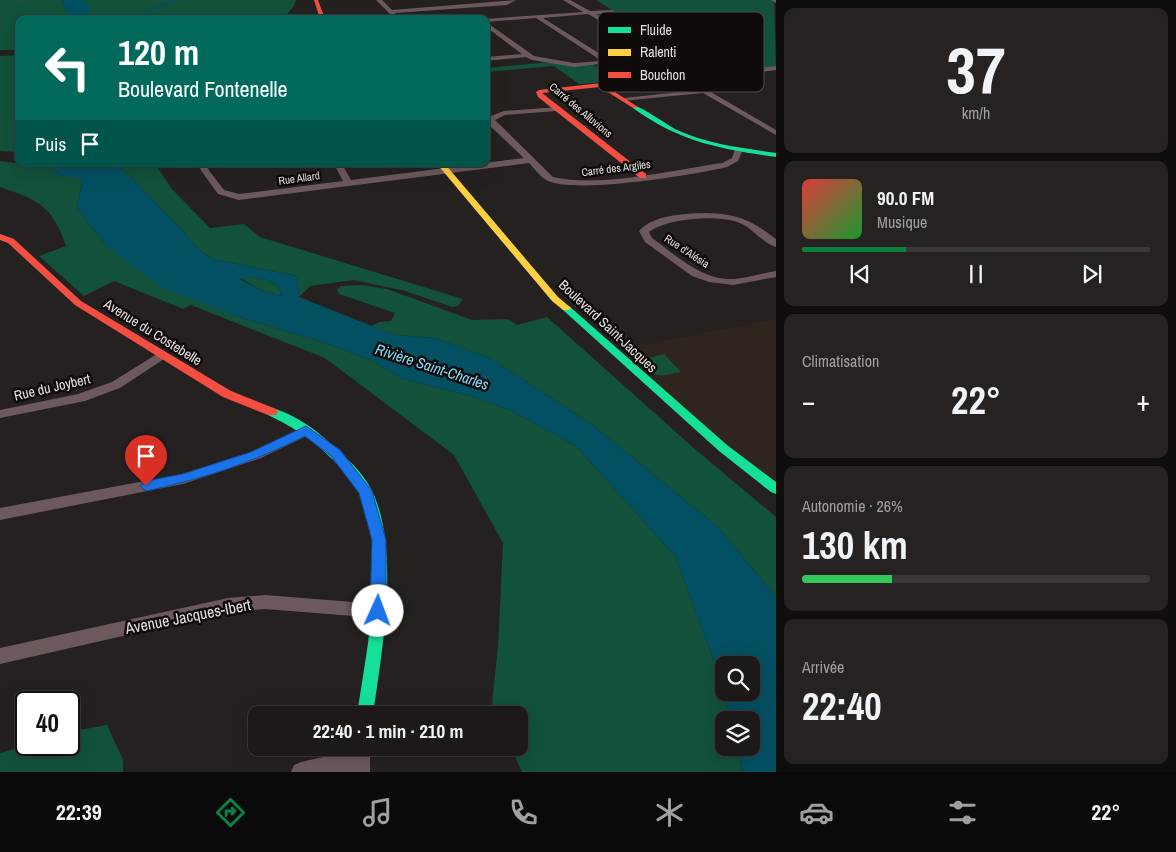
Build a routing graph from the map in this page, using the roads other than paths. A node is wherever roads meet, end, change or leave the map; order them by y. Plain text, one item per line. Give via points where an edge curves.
1 (316, 0) edge
2 (379, 0) edge
3 (513, 0) edge
4 (566, 0) edge
5 (612, 10) dead end
6 (392, 12) junction
7 (587, 12) junction
8 (322, 15) edge
9 (395, 15) edge
10 (537, 16) junction
11 (598, 18) edge
12 (490, 22) edge
13 (490, 25) edge
14 (526, 55) junction
15 (598, 55) edge
16 (490, 59) edge
17 (598, 63) edge
18 (598, 85) edge
19 (612, 92) edge
20 (704, 92) joint
21 (624, 100) junction
22 (556, 109) junction
23 (776, 133) edge
24 (739, 150) junction
25 (776, 155) edge
26 (531, 160) junction
27 (490, 163) edge
28 (206, 167) edge
29 (340, 167) edge
30 (444, 167) edge
31 (643, 176) junction
32 (348, 182) junction
33 (0, 237) edge
34 (776, 244) edge
35 (776, 274) edge
36 (160, 356) junction
37 (0, 414) edge
38 (306, 430) junction
39 (776, 489) edge
40 (0, 514) edge
41 (378, 611) junction
42 (0, 656) edge
43 (366, 706) edge
44 (360, 760) edge
45 (301, 772) edge

1 - 8 street
2 - 6 street
3 - 6 street
4 - 7 street
5 - 7 street
6 - 9 street
7 - 10 street
7 - 11 street
10 - 12 street
10 - 15 street
13 - 14 street
14 - 16 street
14 - 17 street via 574,65
18 - 22 street, Carré des Alluvions via 540,91 540,96
19 - 21 street, Carré des Alluvions
20 - 21 street
20 - 23 street
21 - 24 street, Carré des Alluvions via 679,135
22 - 26 street, Carré des Argiles via 504,113 490,120
22 - 31 street, Carré des Alluvions
24 - 25 street, Carré des Alluvions
24 - 31 street, Carré des Argiles via 736,159 724,165
26 - 27 street, Rue Allard
26 - 31 street, Carré des Argiles via 550,178 564,184
28 - 32 street, Rue Allard via 204,170 227,195 253,196
29 - 32 street
30 - 32 street, Rue Allard
30 - 39 street, Boulevard Saint-Jacques via 555,299 723,448
33 - 36 street, Avenue du Costebelle via 11,241 78,303
34 - 35 street, Rue d'Alésia via 743,220 724,215 654,223 644,230 648,240 705,278 733,282
36 - 37 street, Rue du Joybert via 116,385 80,398
36 - 38 street, Avenue du Costebelle via 227,394 291,420
38 - 40 street via 256,455 183,479
38 - 41 street, Avenue du Costebelle via 336,453 366,491 379,540
41 - 42 street, Avenue Jacques-Ibert via 264,602 228,605
41 - 43 street, Avenue du Costebelle
44 - 45 street

